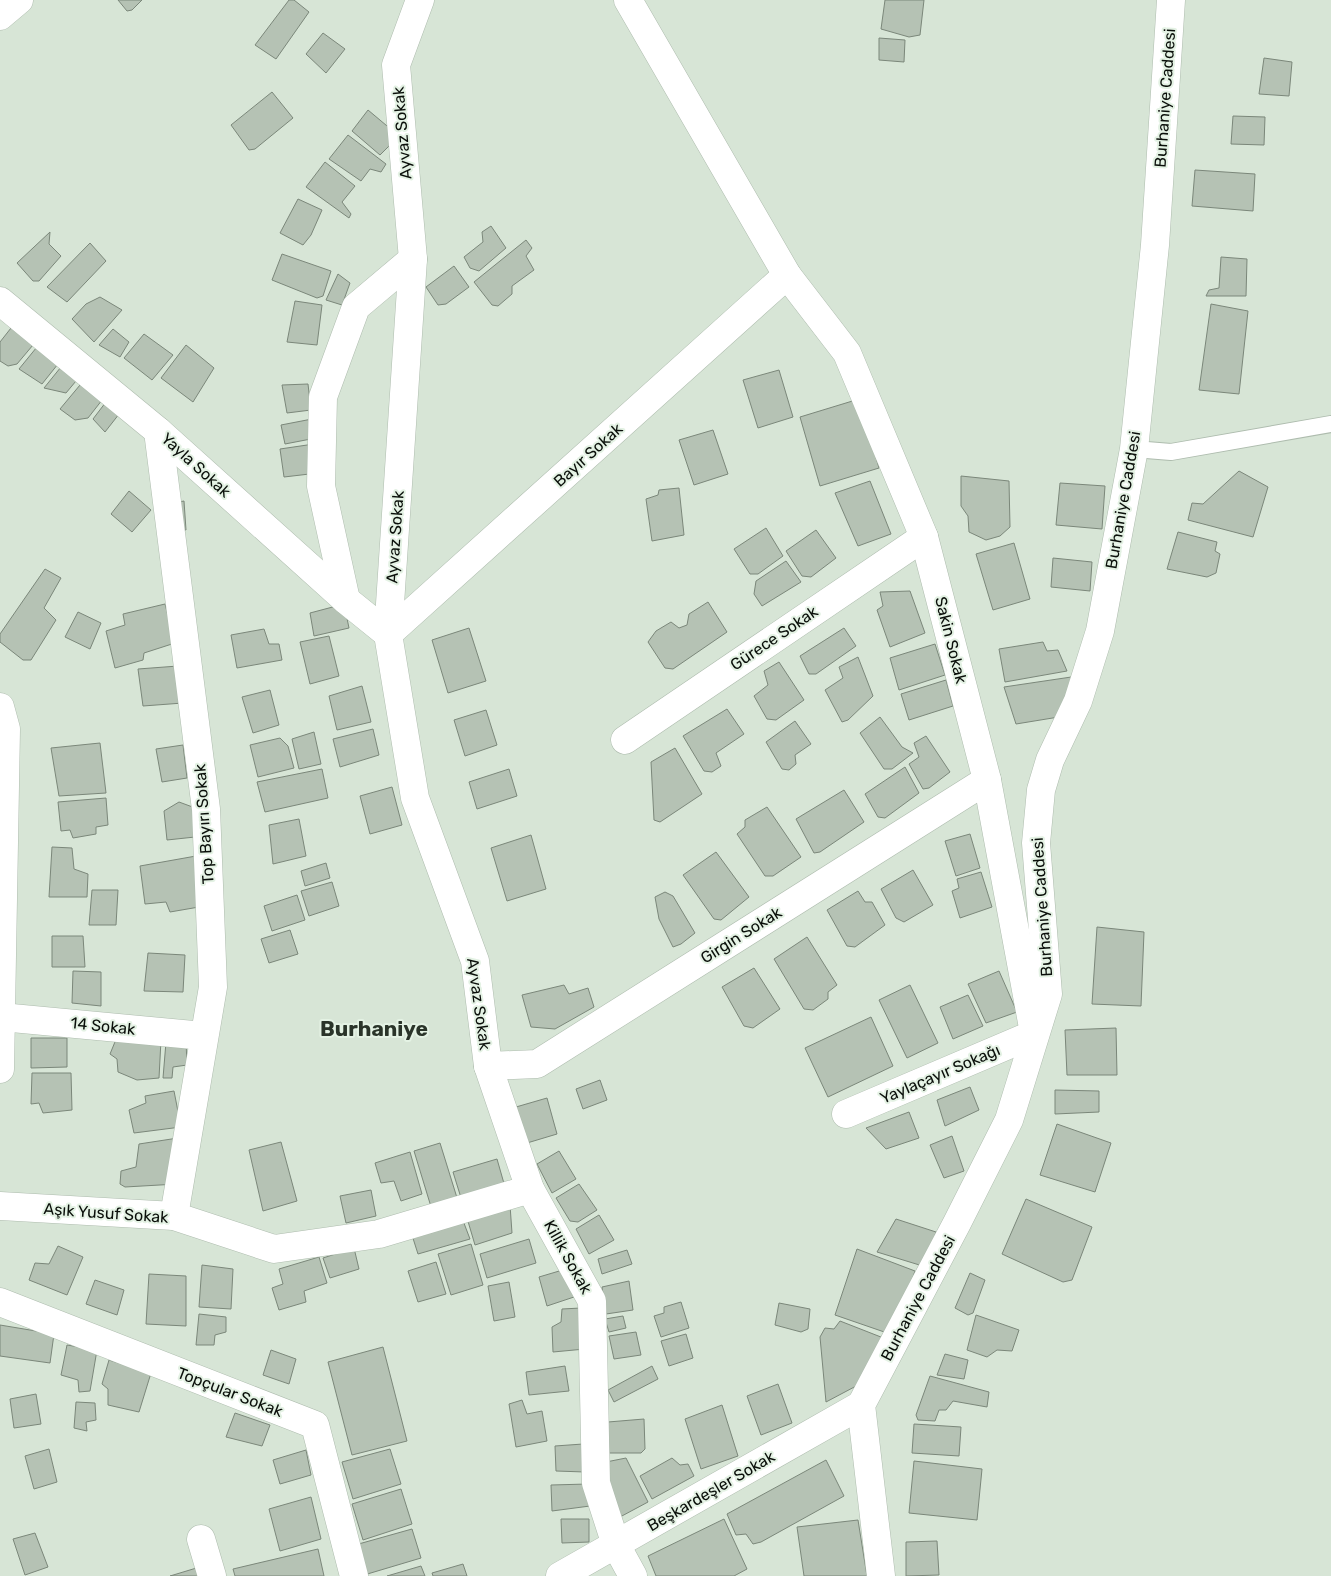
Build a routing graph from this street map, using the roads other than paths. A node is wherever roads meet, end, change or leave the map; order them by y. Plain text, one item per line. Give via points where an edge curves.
1 (19, 0) edge
2 (420, 0) edge
3 (628, 0) edge
4 (1171, 0) edge
5 (0, 16) edge
6 (413, 259) junction
7 (788, 275) junction
8 (0, 301) edge
9 (1331, 424) edge
10 (158, 431) junction
11 (1134, 449) junction
12 (924, 537) junction
13 (346, 600) junction
14 (388, 634) junction
15 (0, 707) edge
16 (625, 740) dead end
17 (987, 780) junction
18 (1, 1017) edge
19 (1034, 1034) junction
20 (204, 1036) junction
21 (488, 1066) junction
22 (0, 1069) edge
23 (846, 1114) dead end
24 (530, 1189) junction
25 (0, 1206) edge
26 (174, 1216) junction
27 (0, 1302) edge
28 (861, 1404) junction
29 (201, 1539) dead end
30 (616, 1545) junction
31 (212, 1576) edge
32 (354, 1576) edge
33 (560, 1576) edge
34 (633, 1576) edge
35 (881, 1576) edge

1 - 5 street
2 - 6 street, Ayvaz Sokak via 396,66
3 - 7 street, Sakin Sokak
4 - 11 street, Burhaniye Caddesi via 1155,245
6 - 13 street via 356,307 323,397 322,486
6 - 14 street, Ayvaz Sokak
7 - 12 street, Sakin Sokak via 847,352
7 - 14 street, Bayır Sokak
8 - 10 street, Yayla Sokak
9 - 11 lane via 1171,452
10 - 13 street, Yayla Sokak
10 - 20 street, Top Bayırı Sokak via 206,809 213,987
11 - 19 street, Burhaniye Caddesi via 1100,632 1078,701 1050,760 1041,790 1036,843 1048,994
12 - 16 street, Gürece Sokak
12 - 17 street, Sakin Sokak
13 - 14 street, Yayla Sokak
14 - 21 street, Ayvaz Sokak via 415,798 475,962
15 - 18 street via 6,729
17 - 19 street, Sakin Sokak
17 - 21 street, Girgin Sokak via 537,1064
18 - 20 street, 14 Sokak
18 - 22 street
19 - 23 street, Yaylaçayır Sokağı
19 - 28 street, Burhaniye Caddesi via 1009,1120
20 - 26 street, Top Bayırı Sokak
21 - 24 street, Killik Sokak
24 - 26 street, Aşık Yusuf Sokak via 379,1234 274,1249
24 - 30 street, Killik Sokak via 592,1301 596,1483
25 - 26 street, Aşık Yusuf Sokak
27 - 32 street, Topçular Sokak via 315,1425
28 - 30 street, Beşkardeşler Sokak
28 - 35 street
29 - 31 street
30 - 33 street, Beşkardeşler Sokak
30 - 34 street, Killik Sokak

